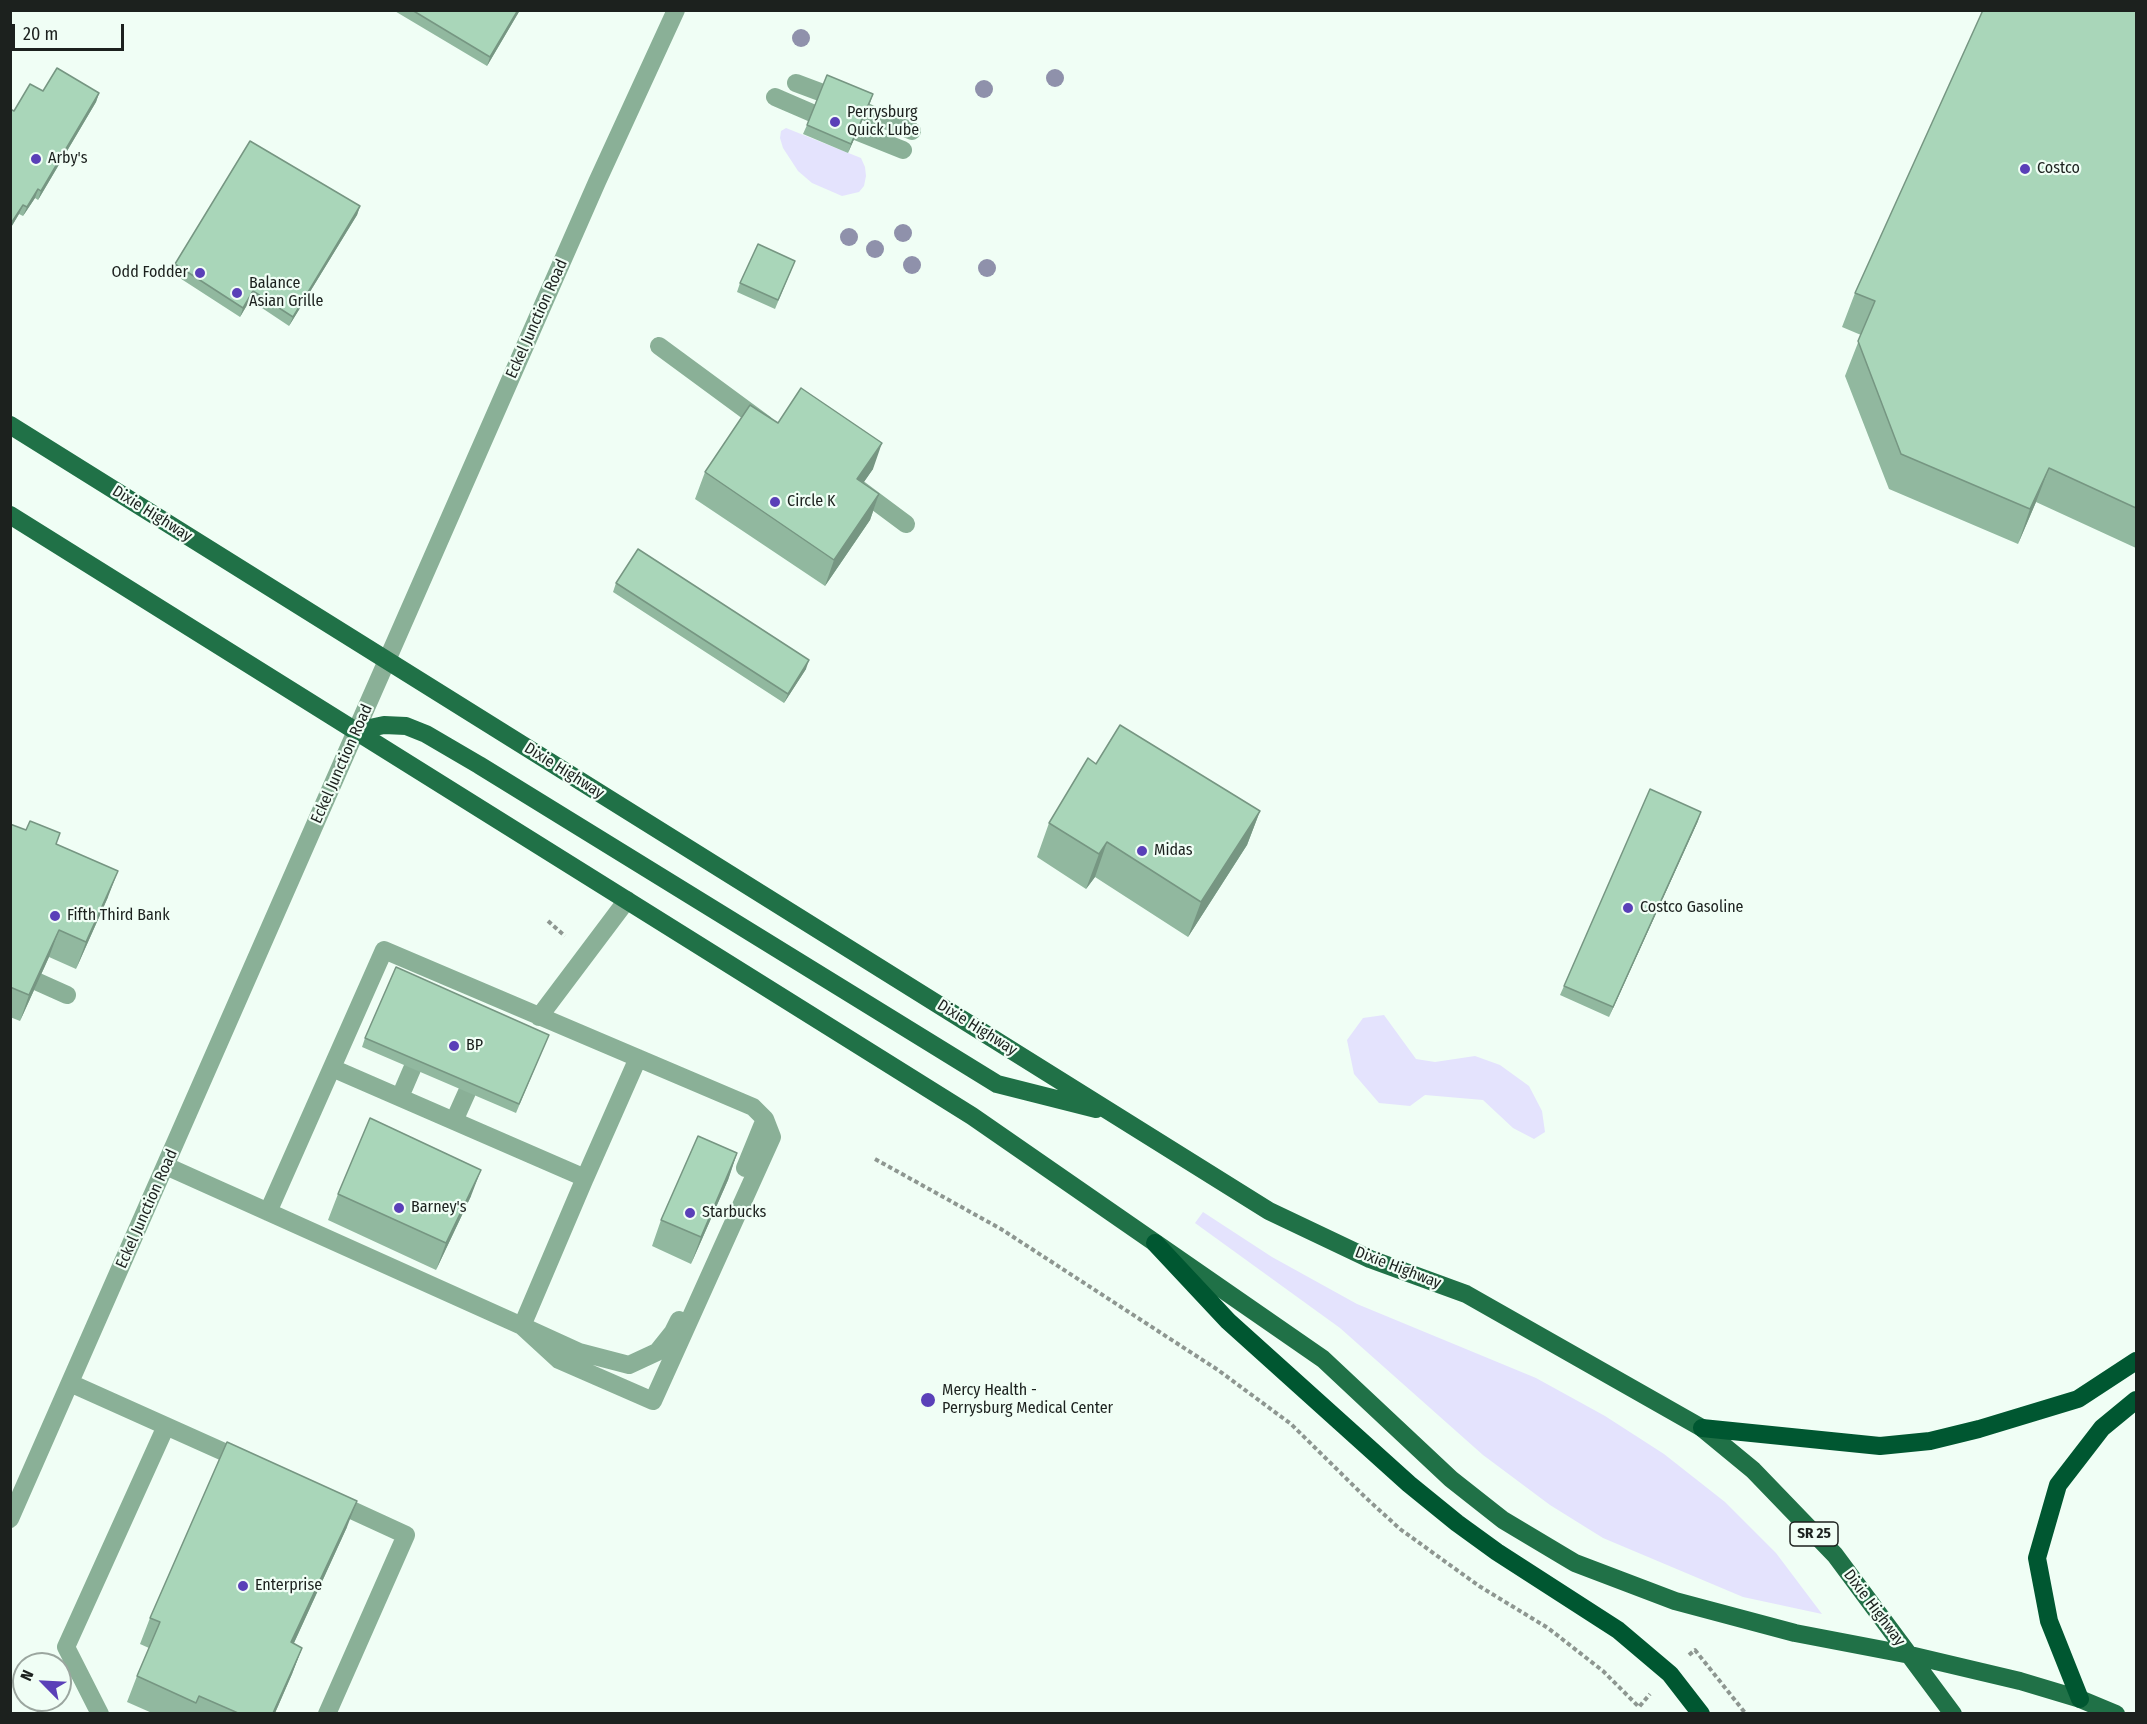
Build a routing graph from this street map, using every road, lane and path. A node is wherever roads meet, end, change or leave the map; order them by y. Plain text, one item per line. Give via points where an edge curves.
1 (676, 10) edge
2 (796, 83) dead end
3 (820, 92) edge
4 (775, 97) dead end
5 (866, 112) edge
6 (812, 113) edge
7 (912, 131) dead end
8 (858, 132) edge
9 (903, 150) dead end
10 (659, 346) dead end
11 (10, 426) edge
12 (778, 434) edge
13 (859, 489) edge
14 (10, 515) edge
15 (906, 524) dead end
16 (387, 660) junction
17 (357, 731) junction
18 (627, 900) junction
19 (450, 978) junction
20 (38, 982) edge
21 (67, 994) dead end
22 (442, 998) edge
23 (508, 1003) junction
24 (539, 1017) junction
25 (498, 1023) edge
26 (638, 1058) junction
27 (332, 1068) junction
28 (412, 1068) edge
29 (467, 1092) edge
30 (400, 1097) junction
31 (1113, 1113) junction
32 (765, 1119) junction
33 (454, 1121) junction
34 (875, 1159) dead end
35 (166, 1166) junction
36 (585, 1178) junction
37 (268, 1212) junction
38 (1155, 1243) junction
39 (522, 1326) junction
40 (2136, 1361) edge
41 (70, 1383) junction
42 (2136, 1400) edge
43 (166, 1426) junction
44 (1702, 1428) junction
45 (260, 1469) edge
46 (312, 1492) edge
47 (10, 1519) edge
48 (1910, 1655) junction
49 (1688, 1657) dead end
50 (1654, 1689) dead end
51 (2080, 1699) junction
52 (100, 1713) edge
53 (327, 1713) edge
54 (1701, 1713) edge
55 (1746, 1713) edge
56 (1953, 1713) edge
57 (2116, 1713) edge

1 - 16 street, Eckel Junction Road
2 - 3 street
4 - 6 street
5 - 7 street
8 - 9 street
10 - 12 street
11 - 16 main road, Dixie Highway
13 - 15 street
14 - 17 main road, Dixie Highway
16 - 17 street, Eckel Junction Road
16 - 31 main road, Dixie Highway
17 - 18 main road, Dixie Highway
17 - 31 main road via 384,725 406,726 426,734 997,1084
17 - 35 street, Eckel Junction Road
18 - 24 street
18 - 38 main road, Dixie Highway via 972,1116
19 - 22 street
19 - 23 street
19 - 27 street via 384,950
20 - 21 street
23 - 24 street
23 - 25 street
24 - 26 street
26 - 32 street via 753,1107
26 - 36 street
27 - 30 street
27 - 37 street
28 - 30 street
29 - 33 street
30 - 33 street
31 - 44 main road, Dixie Highway via 1269,1211 1370,1259 1466,1294
32 - 39 street via 674,1332 657,1352 629,1365 579,1352
32 - 39 street via 772,1137 653,1401 559,1360
33 - 36 street
34 - 50 path via 1001,1229 1256,1396 1291,1424 1400,1529 1479,1586 1548,1628 1603,1671 1639,1707
35 - 37 street
35 - 41 street, Eckel Junction Road
36 - 39 street
37 - 39 street
38 - 48 main road, Dixie Highway via 1323,1359 1451,1479 1503,1520 1575,1563 1676,1601 1795,1633
38 - 54 highway via 1228,1321 1409,1484 1497,1552 1618,1630 1670,1674
40 - 44 highway via 2078,1399 1930,1441 1880,1446
41 - 43 street
41 - 47 street, Eckel Junction Road
42 - 51 highway via 2102,1428 2058,1485 2037,1558 2049,1621
43 - 45 street
43 - 52 street via 66,1647
44 - 48 main road, Dixie Highway / SR 25 via 1753,1470 1835,1556
46 - 53 street via 406,1535
48 - 51 main road, Dixie Highway
48 - 56 main road, Dixie Highway / SR 25
49 - 55 path via 1695,1650
51 - 57 main road, Dixie Highway

